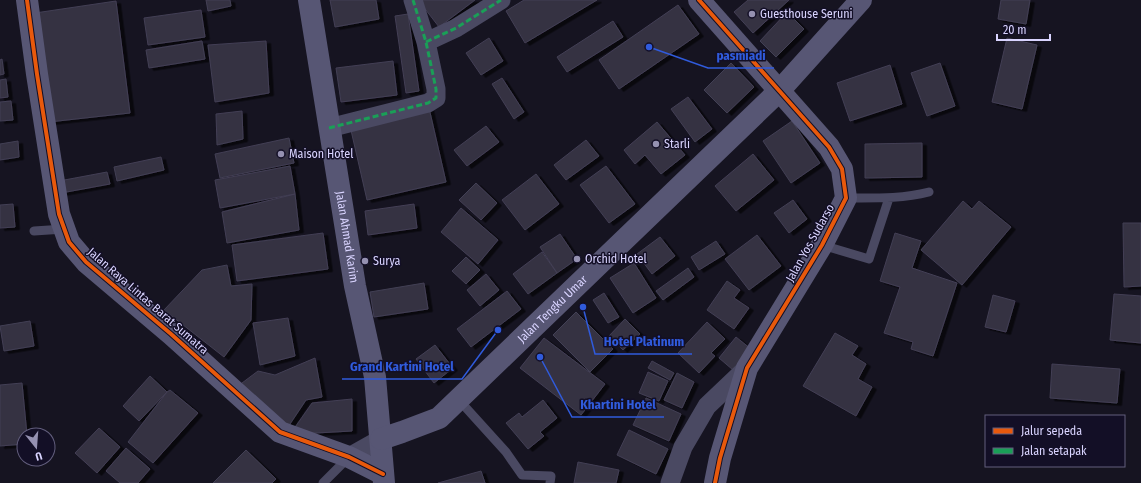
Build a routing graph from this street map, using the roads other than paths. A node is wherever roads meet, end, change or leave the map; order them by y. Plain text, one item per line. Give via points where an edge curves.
1 (27, 0) edge
2 (309, 0) edge
3 (413, 0) edge
4 (501, 0) edge
5 (699, 0) edge
6 (861, 0) edge
7 (426, 42) junction
8 (780, 90) junction
9 (329, 128) junction
10 (929, 192) dead end
11 (846, 198) junction
12 (889, 198) junction
13 (64, 229) junction
14 (34, 231) dead end
15 (822, 245) junction
16 (747, 368) junction
17 (458, 399) junction
18 (381, 439) junction
19 (349, 457) junction
20 (384, 478) edge
21 (322, 483) edge
22 (550, 483) edge
23 (670, 483) edge
24 (715, 483) edge

1 - 13 street, Jalan Raya Lintas Barat Sumatra via 58,206
2 - 9 street, Jalan Ahmad Karim
3 - 7 street
4 - 7 street via 456,28
5 - 8 street, Jalan Yos Sudarso
6 - 8 street, Jalan Tengku Umar
7 - 9 street via 436,98 428,103
8 - 11 street, Jalan Yos Sudarso via 830,147 842,169
8 - 17 street, Jalan Tengku Umar
9 - 18 street, Jalan Ahmad Karim via 355,286 374,377
10 - 12 lane via 916,196
11 - 12 lane
11 - 15 street, Jalan Yos Sudarso
12 - 15 lane via 868,259
13 - 14 lane
13 - 19 street, Jalan Raya Lintas Barat Sumatra via 69,242 86,262 172,334 280,432
15 - 16 street, Jalan Yos Sudarso
16 - 23 street via 707,406 683,447
16 - 24 street, Jalan Yos Sudarso
17 - 18 street, Jalan Tengku Umar via 439,418
17 - 22 lane via 506,452 522,475 551,476
18 - 19 street
18 - 20 street, Jalan Ahmad Karim
19 - 20 street, Jalan Raya Lintas Barat Sumatra
19 - 21 lane

